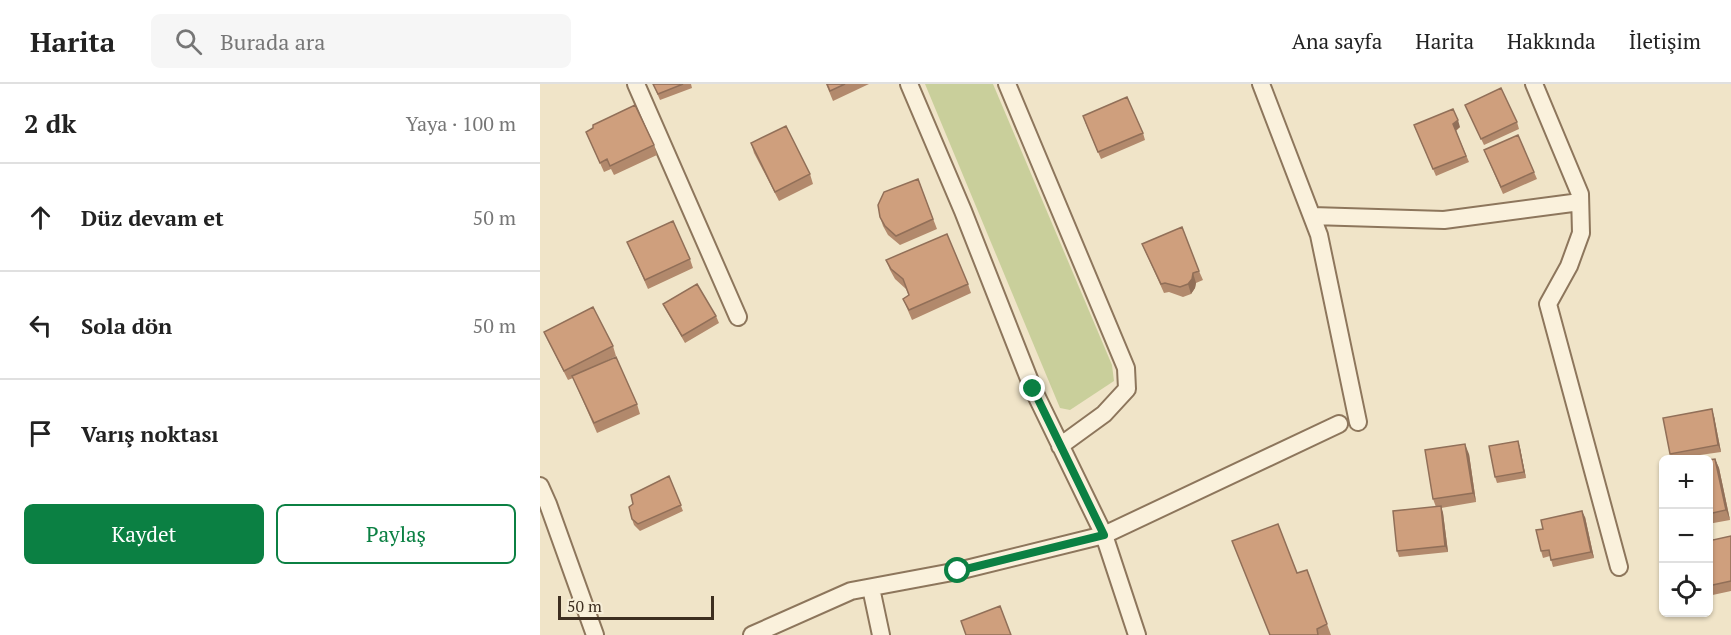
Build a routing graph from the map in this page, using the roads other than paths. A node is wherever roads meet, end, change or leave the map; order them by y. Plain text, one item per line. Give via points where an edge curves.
1 (636, 84) edge
2 (909, 84) edge
3 (1007, 84) edge
4 (1261, 84) edge
5 (1534, 84) edge
6 (1580, 202) junction
7 (1312, 216) junction
8 (738, 317) dead end
9 (1358, 422) dead end
10 (1339, 424) dead end
11 (1060, 446) junction
12 (540, 486) edge
13 (544, 506) edge
14 (1104, 535) junction
15 (1619, 567) dead end
16 (871, 588) junction
17 (596, 635) edge
18 (752, 635) edge
19 (881, 635) edge
20 (1137, 635) edge

1 - 8 street
2 - 11 street
3 - 11 street via 1126,369 1127,389 1104,414
4 - 7 street
5 - 6 street
6 - 7 street via 1444,220
6 - 15 street via 1581,233 1569,266 1548,304
7 - 9 street
10 - 14 street
11 - 14 street
12 - 13 street
13 - 17 street
14 - 16 street
14 - 20 street
16 - 18 street via 852,591
16 - 19 street

